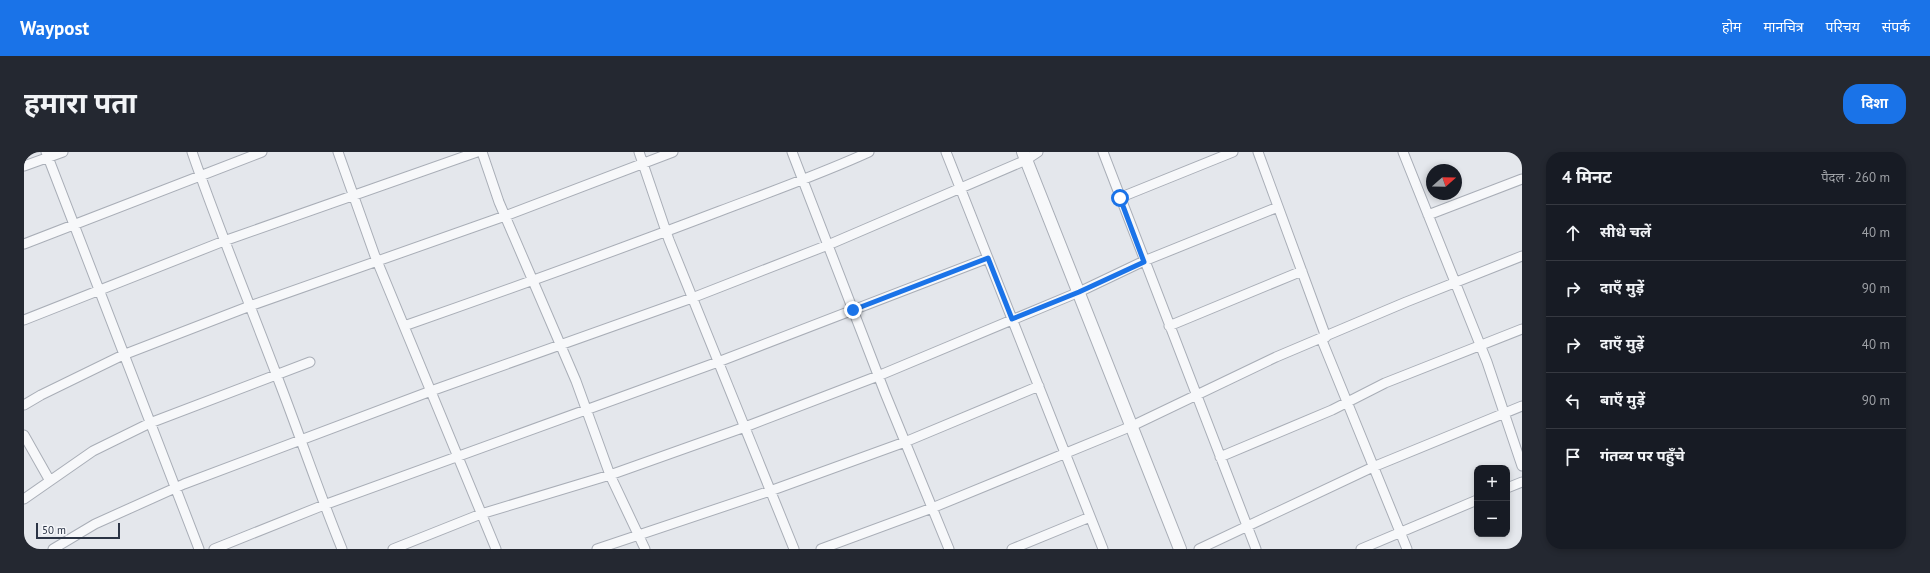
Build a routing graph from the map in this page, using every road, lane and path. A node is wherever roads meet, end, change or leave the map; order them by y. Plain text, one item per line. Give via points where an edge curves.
1 (63, 152) edge
2 (192, 152) edge
3 (262, 152) edge
4 (338, 152) edge
5 (478, 152) edge
6 (482, 152) edge
7 (639, 152) edge
8 (673, 152) edge
9 (792, 152) edge
10 (869, 152) edge
11 (946, 152) edge
12 (1038, 152) edge
13 (1103, 152) edge
14 (1233, 152) edge
15 (1258, 152) edge
16 (1403, 152) edge
17 (47, 155) edge
18 (1025, 156) edge
19 (643, 163) junction
20 (24, 166) edge
21 (200, 176) junction
22 (803, 179) junction
23 (1522, 179) edge
24 (960, 190) junction
25 (354, 196) junction
26 (1120, 198) junction
27 (1278, 207) junction
28 (1428, 215) junction
29 (505, 216) junction
30 (75, 226) junction
31 (666, 232) junction
32 (224, 241) junction
33 (24, 244) edge
34 (828, 245) junction
35 (1522, 256) edge
36 (988, 258) junction
37 (378, 261) junction
38 (1144, 262) junction
39 (1302, 271) junction
40 (533, 281) junction
41 (1455, 283) junction
42 (98, 290) junction
43 (1079, 292) junction
44 (692, 298) junction
45 (250, 306) junction
46 (853, 310) junction
47 (1012, 319) junction
48 (24, 320) edge
49 (404, 326) junction
50 (1169, 326) junction
51 (1522, 329) edge
52 (1324, 337) junction
53 (560, 345) junction
54 (1480, 346) junction
55 (123, 355) junction
56 (310, 362) dead end
57 (718, 362) junction
58 (276, 374) junction
59 (878, 376) junction
60 (1039, 386) junction
61 (431, 391) junction
62 (1196, 396) junction
63 (1347, 402) junction
64 (24, 405) edge
65 (1522, 406) edge
66 (586, 409) junction
67 (1504, 413) junction
68 (150, 423) junction
69 (1132, 426) junction
70 (745, 427) junction
71 (24, 435) edge
72 (301, 441) junction
73 (905, 442) junction
74 (1065, 454) junction
75 (458, 456) junction
76 (1220, 457) junction
77 (1373, 466) junction
78 (1522, 466) edge
79 (610, 475) junction
80 (50, 481) junction
81 (1522, 482) edge
82 (1510, 487) edge
83 (175, 488) junction
84 (770, 491) junction
85 (24, 499) edge
86 (1475, 501) edge
87 (324, 505) junction
88 (932, 508) junction
89 (481, 514) junction
90 (1090, 517) junction
91 (1247, 526) junction
92 (1400, 532) junction
93 (639, 536) junction
94 (52, 549) edge
95 (199, 549) edge
96 (214, 549) edge
97 (342, 549) edge
98 (393, 549) edge
99 (496, 549) edge
100 (597, 549) edge
101 (645, 549) edge
102 (794, 549) edge
103 (821, 549) edge
104 (949, 549) edge
105 (1012, 549) edge
106 (1103, 549) edge
107 (1180, 549) edge
108 (1199, 549) edge
109 (1256, 549) edge
110 (1361, 549) edge
111 (1407, 549) edge

1 - 17 street
2 - 21 street
3 - 21 street
4 - 25 street
5 - 25 street
6 - 29 street
7 - 19 street
8 - 19 street
9 - 22 street
10 - 22 street
11 - 24 street
12 - 18 street
13 - 26 street
14 - 26 street
15 - 27 street
16 - 28 street
17 - 20 street
17 - 30 street
18 - 24 street
18 - 43 street
19 - 29 street
19 - 31 street
21 - 30 street
21 - 32 street
22 - 31 street
22 - 34 street
23 - 28 street
24 - 34 street
24 - 36 street
25 - 32 street
25 - 37 street
26 - 38 street
27 - 38 street
27 - 39 street
28 - 41 street
29 - 37 street
29 - 40 street
30 - 33 street
30 - 42 street
31 - 40 street
31 - 44 street
32 - 42 street
32 - 45 street
34 - 44 street
34 - 46 street
35 - 41 street
36 - 46 street
36 - 47 street
37 - 45 street
37 - 49 street
38 - 43 street
38 - 50 street
39 - 50 street
39 - 52 street
40 - 49 street
40 - 53 street
41 - 52 street
41 - 54 street
42 - 48 street
42 - 55 street
43 - 47 street
43 - 69 street
44 - 53 street
44 - 57 street
45 - 55 street
45 - 58 street
46 - 57 street
46 - 59 street
47 - 59 street
47 - 60 street
49 - 61 street
50 - 62 street
51 - 54 street
52 - 62 street
52 - 63 street
53 - 61 street
53 - 66 street
54 - 63 street via 1385,383
54 - 67 street
55 - 64 street
55 - 68 street
56 - 58 street
57 - 66 street
57 - 70 street
58 - 68 street
58 - 72 street
59 - 70 street
59 - 73 street
60 - 73 street
60 - 74 street
61 - 72 street
61 - 75 street
62 - 69 street
62 - 76 street
63 - 76 street
63 - 77 street
65 - 67 street
66 - 75 street
66 - 79 street
67 - 77 street
67 - 78 street
68 - 80 street via 93,451
68 - 83 street
69 - 74 street
69 - 107 street
70 - 79 street
70 - 84 street
71 - 80 street
72 - 83 street
72 - 87 street
73 - 84 street
73 - 88 street
74 - 88 street
74 - 90 street
75 - 87 street
75 - 89 street
76 - 91 street
77 - 91 street
77 - 92 street
79 - 89 street
79 - 93 street
80 - 85 street
81 - 82 street
83 - 94 street via 95,524
83 - 95 street
84 - 93 street
84 - 102 street
86 - 92 street
87 - 96 street
87 - 97 street
88 - 103 street
88 - 104 street
89 - 98 street
89 - 99 street
90 - 105 street
90 - 106 street
91 - 108 street
91 - 109 street
92 - 110 street
92 - 111 street
93 - 100 street
93 - 101 street

